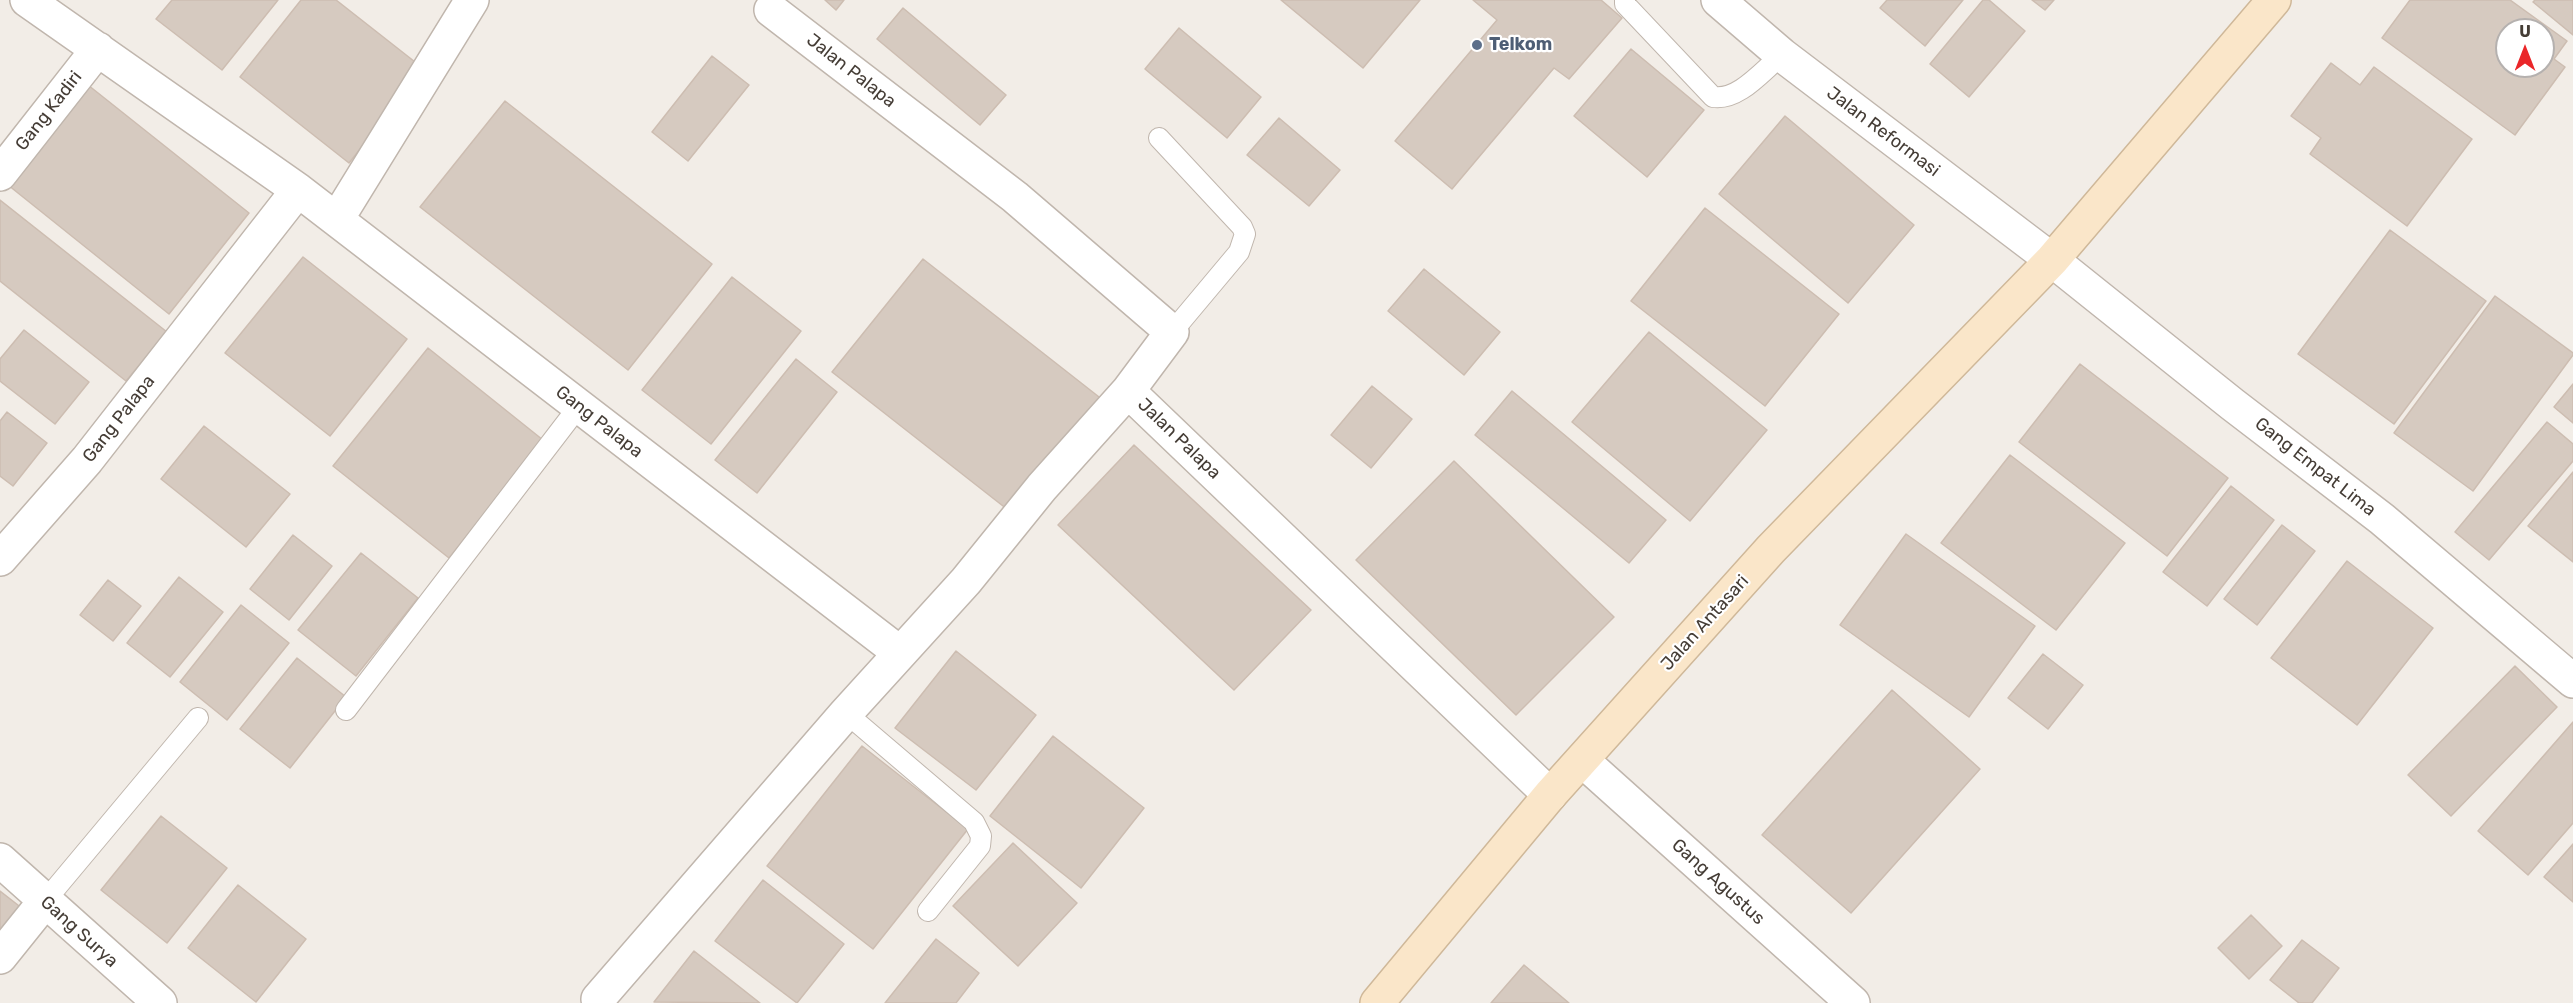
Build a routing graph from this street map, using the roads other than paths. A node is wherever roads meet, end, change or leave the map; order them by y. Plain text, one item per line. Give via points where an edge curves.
1 (27, 0) edge
2 (472, 0) edge
3 (1625, 0) edge
4 (1718, 0) edge
5 (2274, 0) edge
6 (771, 10) dead end
7 (98, 48) junction
8 (1782, 55) junction
9 (1159, 138) dead end
10 (0, 174) edge
11 (298, 190) junction
12 (337, 219) junction
13 (2052, 260) junction
14 (1172, 332) junction
15 (1128, 391) junction
16 (579, 406) junction
17 (0, 559) edge
18 (900, 653) junction
19 (2573, 681) edge
20 (346, 710) dead end
21 (846, 713) junction
22 (198, 718) dead end
23 (1583, 761) junction
24 (1551, 795) junction
25 (0, 860) edge
26 (45, 901) junction
27 (928, 911) dead end
28 (0, 957) edge
29 (598, 999) dead end
30 (160, 1003) edge
31 (1377, 1003) edge
32 (1853, 1003) edge

1 - 7 street, Gang Palapa
2 - 12 street
3 - 8 lane via 1713,98 1733,95
4 - 8 street, Jalan Reformasi
5 - 13 street, Jalan Antasari
6 - 14 street, Jalan Palapa via 1015,197
7 - 10 street, Gang Kadiri
7 - 11 street, Gang Palapa
8 - 13 street, Jalan Reformasi
9 - 14 lane via 1245,234 1239,252
11 - 12 street, Gang Palapa
11 - 17 street, Gang Palapa via 87,460
12 - 16 street, Gang Palapa
13 - 19 street, Gang Empat Lima via 2382,519
13 - 23 street, Jalan Antasari via 1771,549
14 - 15 street, Jalan Palapa
15 - 18 street via 1042,487 966,582
15 - 24 street, Jalan Palapa
16 - 18 street, Gang Palapa
16 - 20 lane
18 - 21 street
21 - 27 lane via 974,822 981,836 980,846
21 - 29 street
22 - 26 lane
23 - 24 street, Jalan Antasari
23 - 32 street, Gang Agustus
24 - 31 street, Jalan Antasari
25 - 26 street, Gang Surya
26 - 28 street
26 - 30 street, Gang Surya

